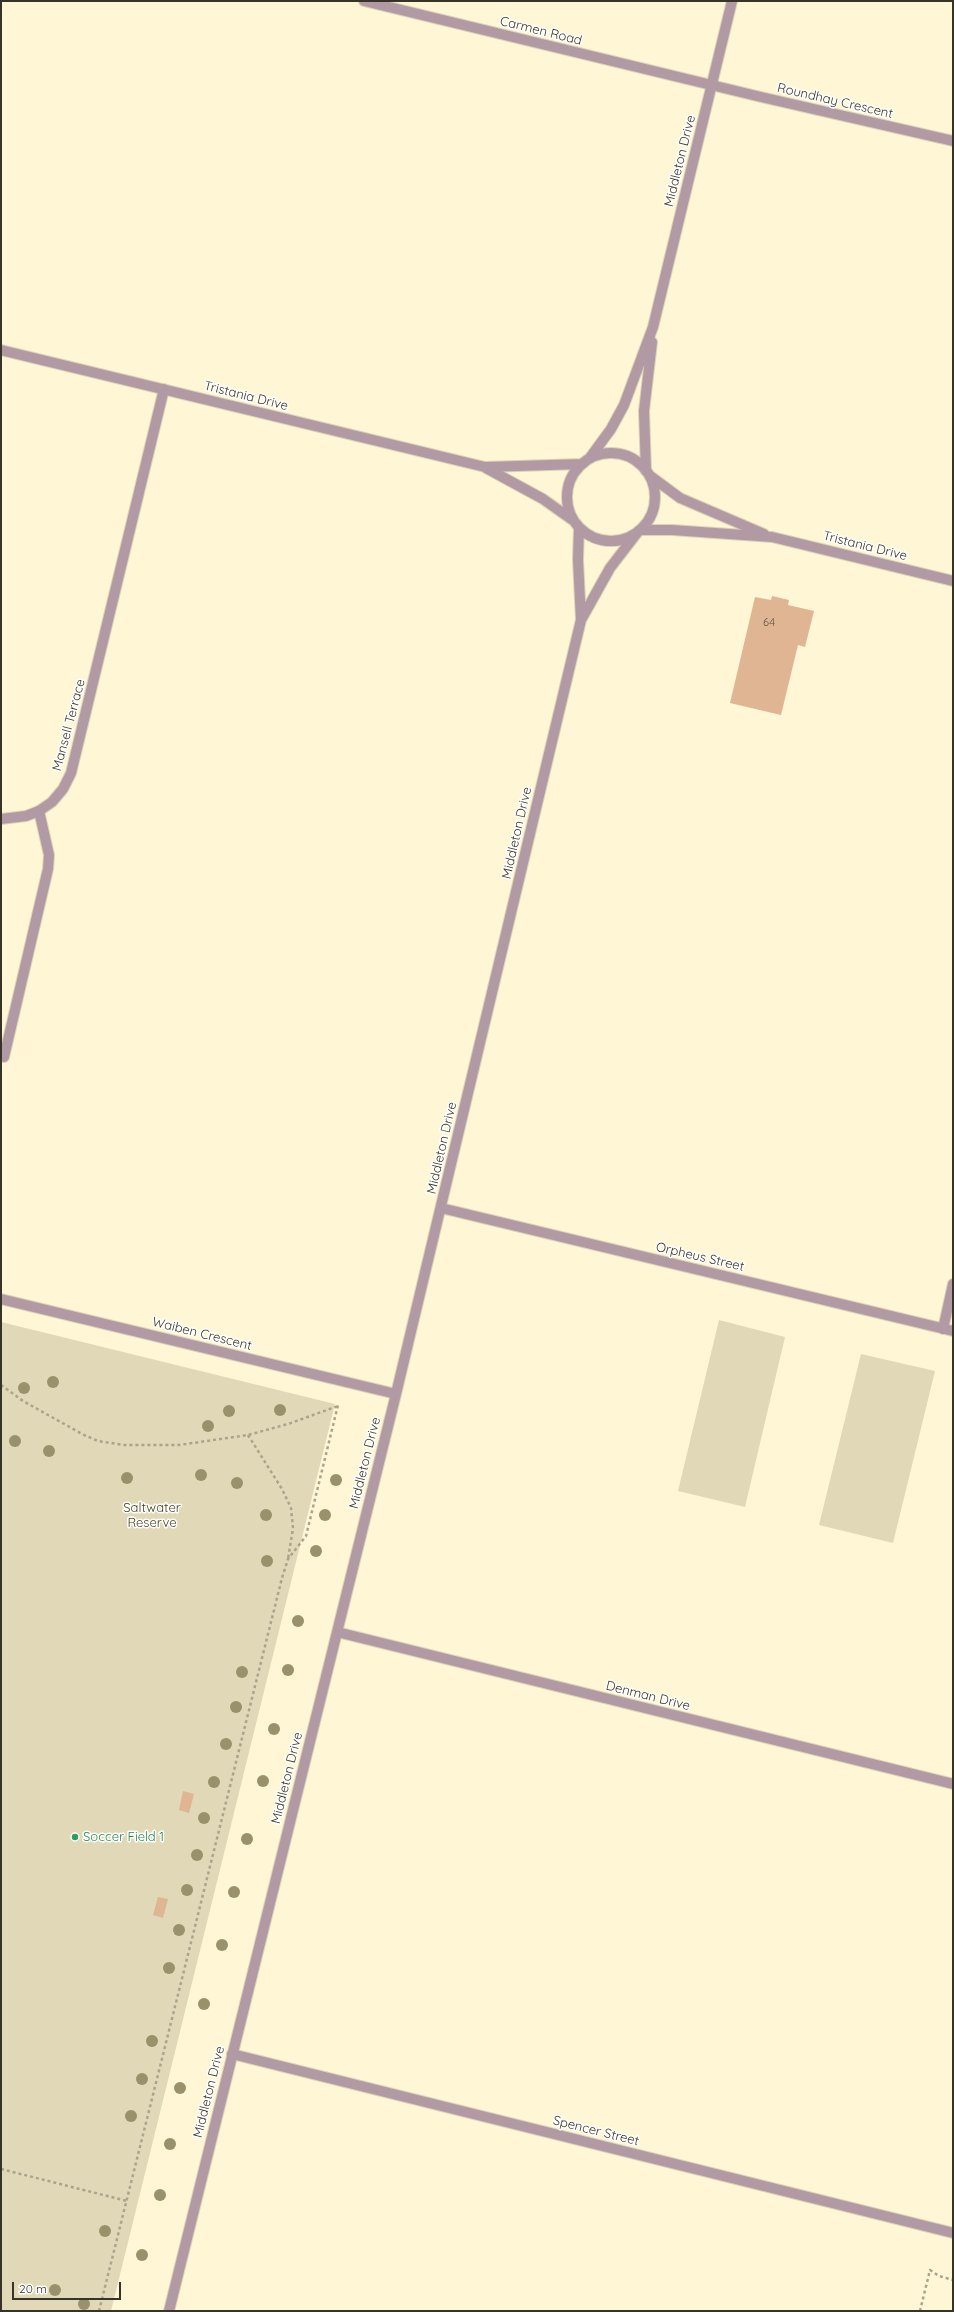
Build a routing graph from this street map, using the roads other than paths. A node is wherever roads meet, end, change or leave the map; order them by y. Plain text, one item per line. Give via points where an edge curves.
1 (364, 1) edge
2 (732, 1) edge
3 (712, 85) junction
4 (953, 141) edge
5 (653, 327) junction
6 (1, 350) edge
7 (164, 389) junction
8 (586, 462) junction
9 (485, 467) junction
10 (648, 473) junction
11 (576, 524) junction
12 (639, 531) junction
13 (772, 537) junction
14 (953, 581) edge
15 (581, 620) junction
16 (39, 811) junction
17 (1, 819) edge
18 (4, 1057) dead end
19 (440, 1208) junction
20 (953, 1284) edge
21 (1, 1299) edge
22 (948, 1330) edge
23 (396, 1394) junction
24 (337, 1632) junction
25 (953, 1784) edge
26 (232, 2054) junction
27 (953, 2233) edge
28 (169, 2311) edge

1 - 3 street, Carmen Road
2 - 3 street, Middleton Drive
3 - 4 street, Roundhay Crescent
3 - 5 street, Middleton Drive
5 - 8 street, Middleton Drive via 624,405 611,429
5 - 10 street, Middleton Drive via 644,411
6 - 7 street, Tristania Drive
7 - 9 street, Tristania Drive
7 - 16 street, Mansell Terrace via 78,749 63,789 52,802
8 - 9 street, Tristania Drive
8 - 10 street via 601,454 614,453 637,462
8 - 11 street via 574,473 569,485 568,497
9 - 11 street, Tristania Drive via 543,499
10 - 12 street via 654,489 655,504 650,518
10 - 13 street, Tristania Drive via 680,498
11 - 12 street via 589,535 601,540 626,539
11 - 15 street, Middleton Drive
12 - 13 street, Tristania Drive via 672,530
12 - 15 street, Middleton Drive via 610,568
13 - 14 street, Tristania Drive
15 - 19 street, Middleton Drive
16 - 17 street via 26,816
16 - 18 street via 49,855 48,869
19 - 22 street, Orpheus Street
19 - 23 street, Middleton Drive
20 - 22 street
21 - 23 street, Waiben Crescent
23 - 24 street, Middleton Drive
24 - 25 street, Denman Drive
24 - 26 street, Middleton Drive
26 - 27 street, Spencer Street
26 - 28 street, Middleton Drive

